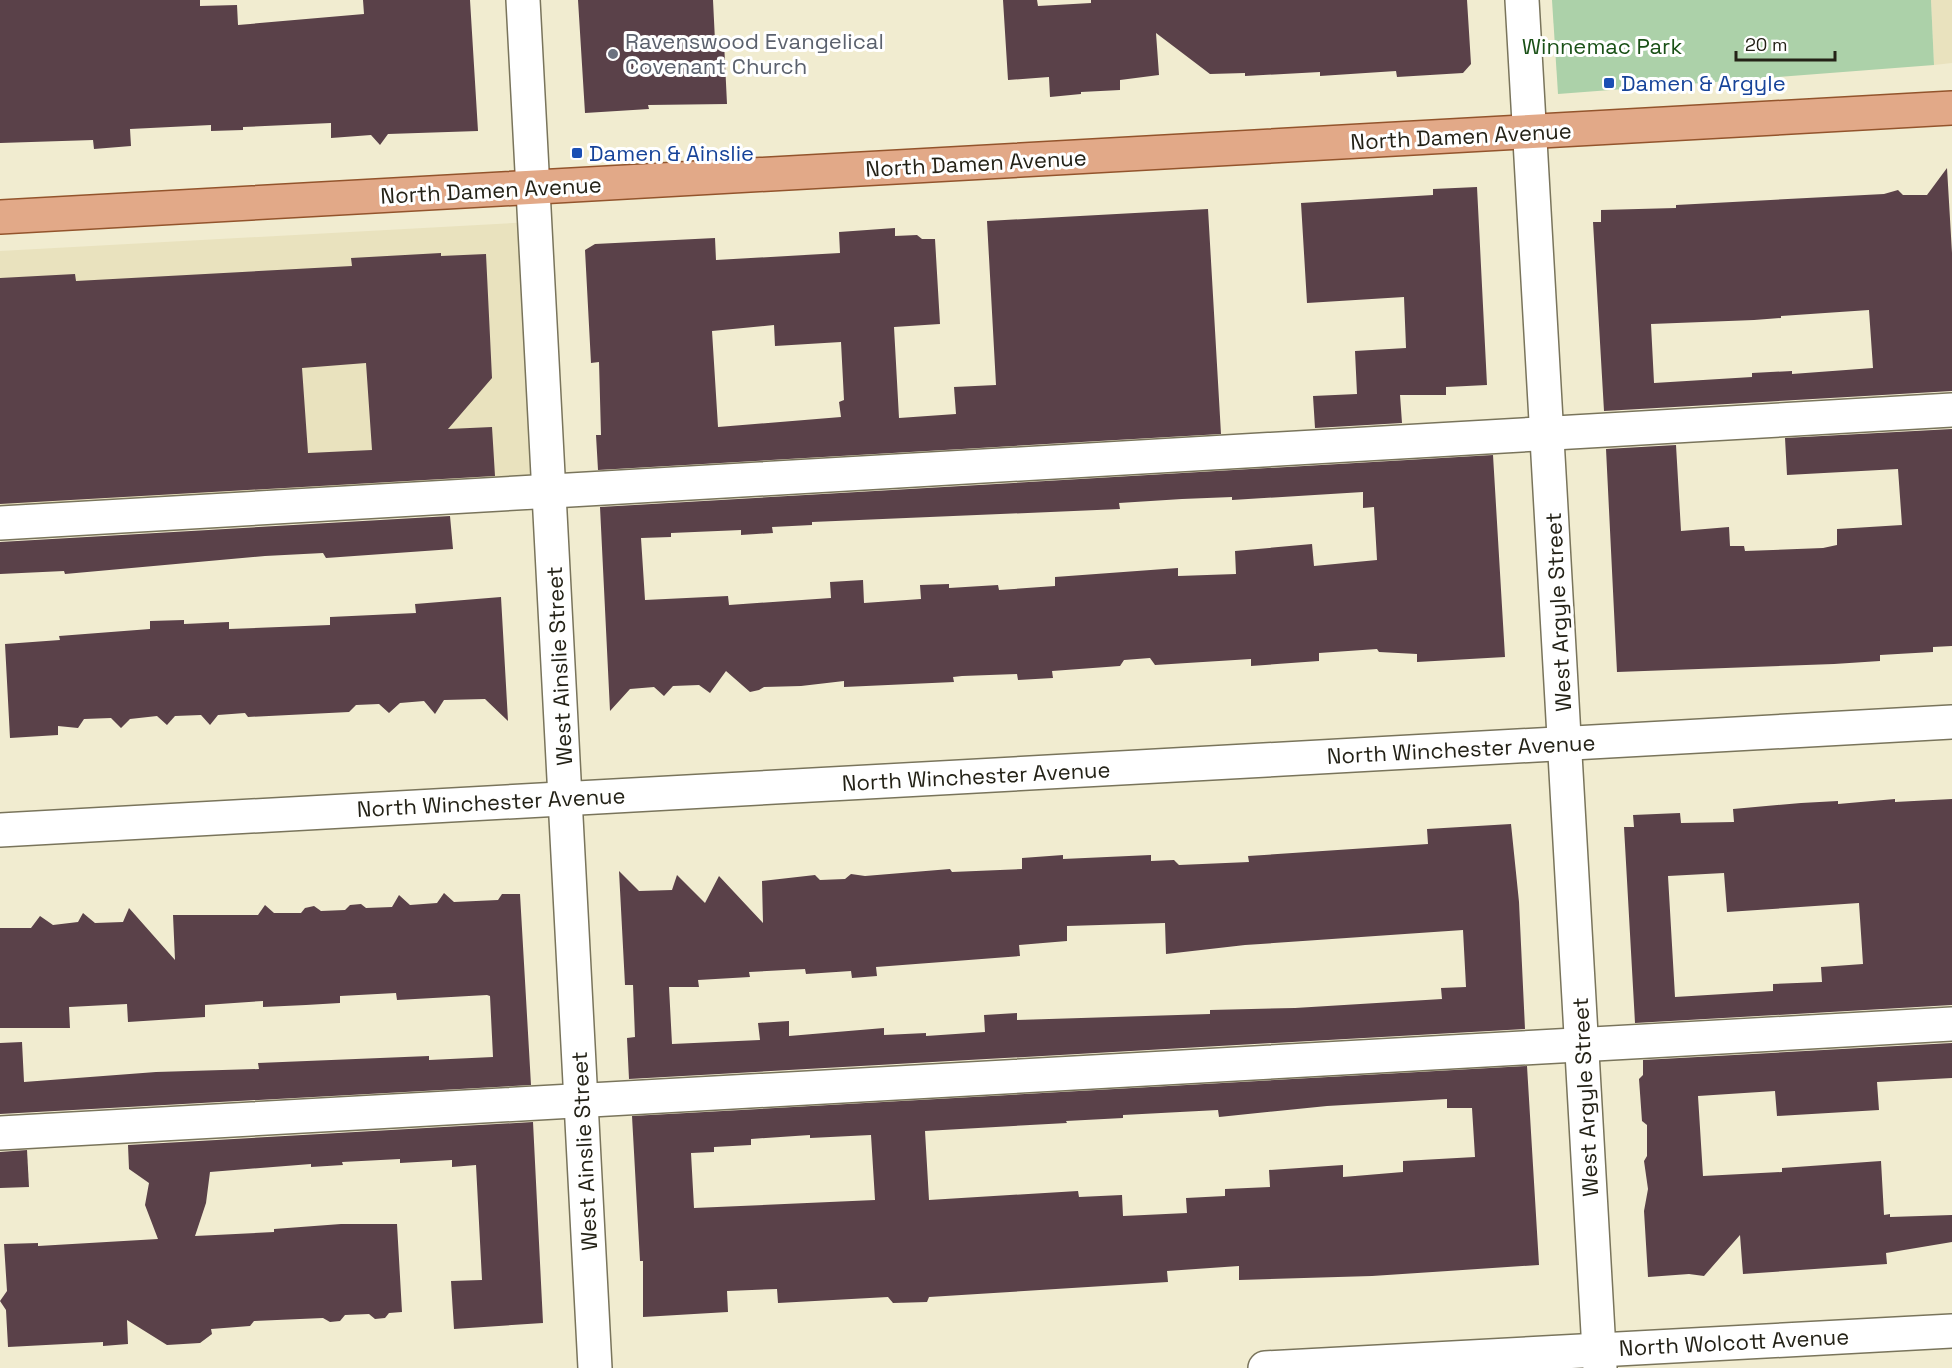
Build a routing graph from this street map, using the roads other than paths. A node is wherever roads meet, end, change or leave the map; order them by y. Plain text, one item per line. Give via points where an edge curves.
1 (523, 0) edge
2 (1522, 0) edge
3 (1952, 108) edge
4 (1528, 132) junction
5 (534, 188) junction
6 (0, 217) edge
7 (1952, 410) edge
8 (1548, 434) junction
9 (550, 493) junction
10 (0, 523) edge
11 (1952, 722) edge
12 (1565, 743) junction
13 (565, 799) junction
14 (0, 830) edge
15 (1952, 1024) edge
16 (1582, 1045) junction
17 (581, 1100) junction
18 (0, 1133) edge
19 (1952, 1331) edge
20 (1599, 1359) edge
21 (595, 1368) edge
22 (1265, 1368) edge

1 - 5 street, West Ainslie Street
2 - 4 street, West Argyle Street
3 - 4 main road, North Damen Avenue
4 - 5 main road, North Damen Avenue
4 - 8 street, West Argyle Street
5 - 6 main road, North Damen Avenue
5 - 9 street, West Ainslie Street
7 - 8 street
8 - 9 street
8 - 12 street, West Argyle Street
9 - 10 street
9 - 13 street, West Ainslie Street
11 - 12 street, North Winchester Avenue
12 - 13 street, North Winchester Avenue
12 - 16 street, West Argyle Street
13 - 14 street, North Winchester Avenue
13 - 17 street, West Ainslie Street
15 - 16 street
16 - 17 street
16 - 20 street, West Argyle Street
17 - 18 street
17 - 21 street, West Ainslie Street
19 - 20 street, North Wolcott Avenue
20 - 22 street, North Wolcott Avenue

